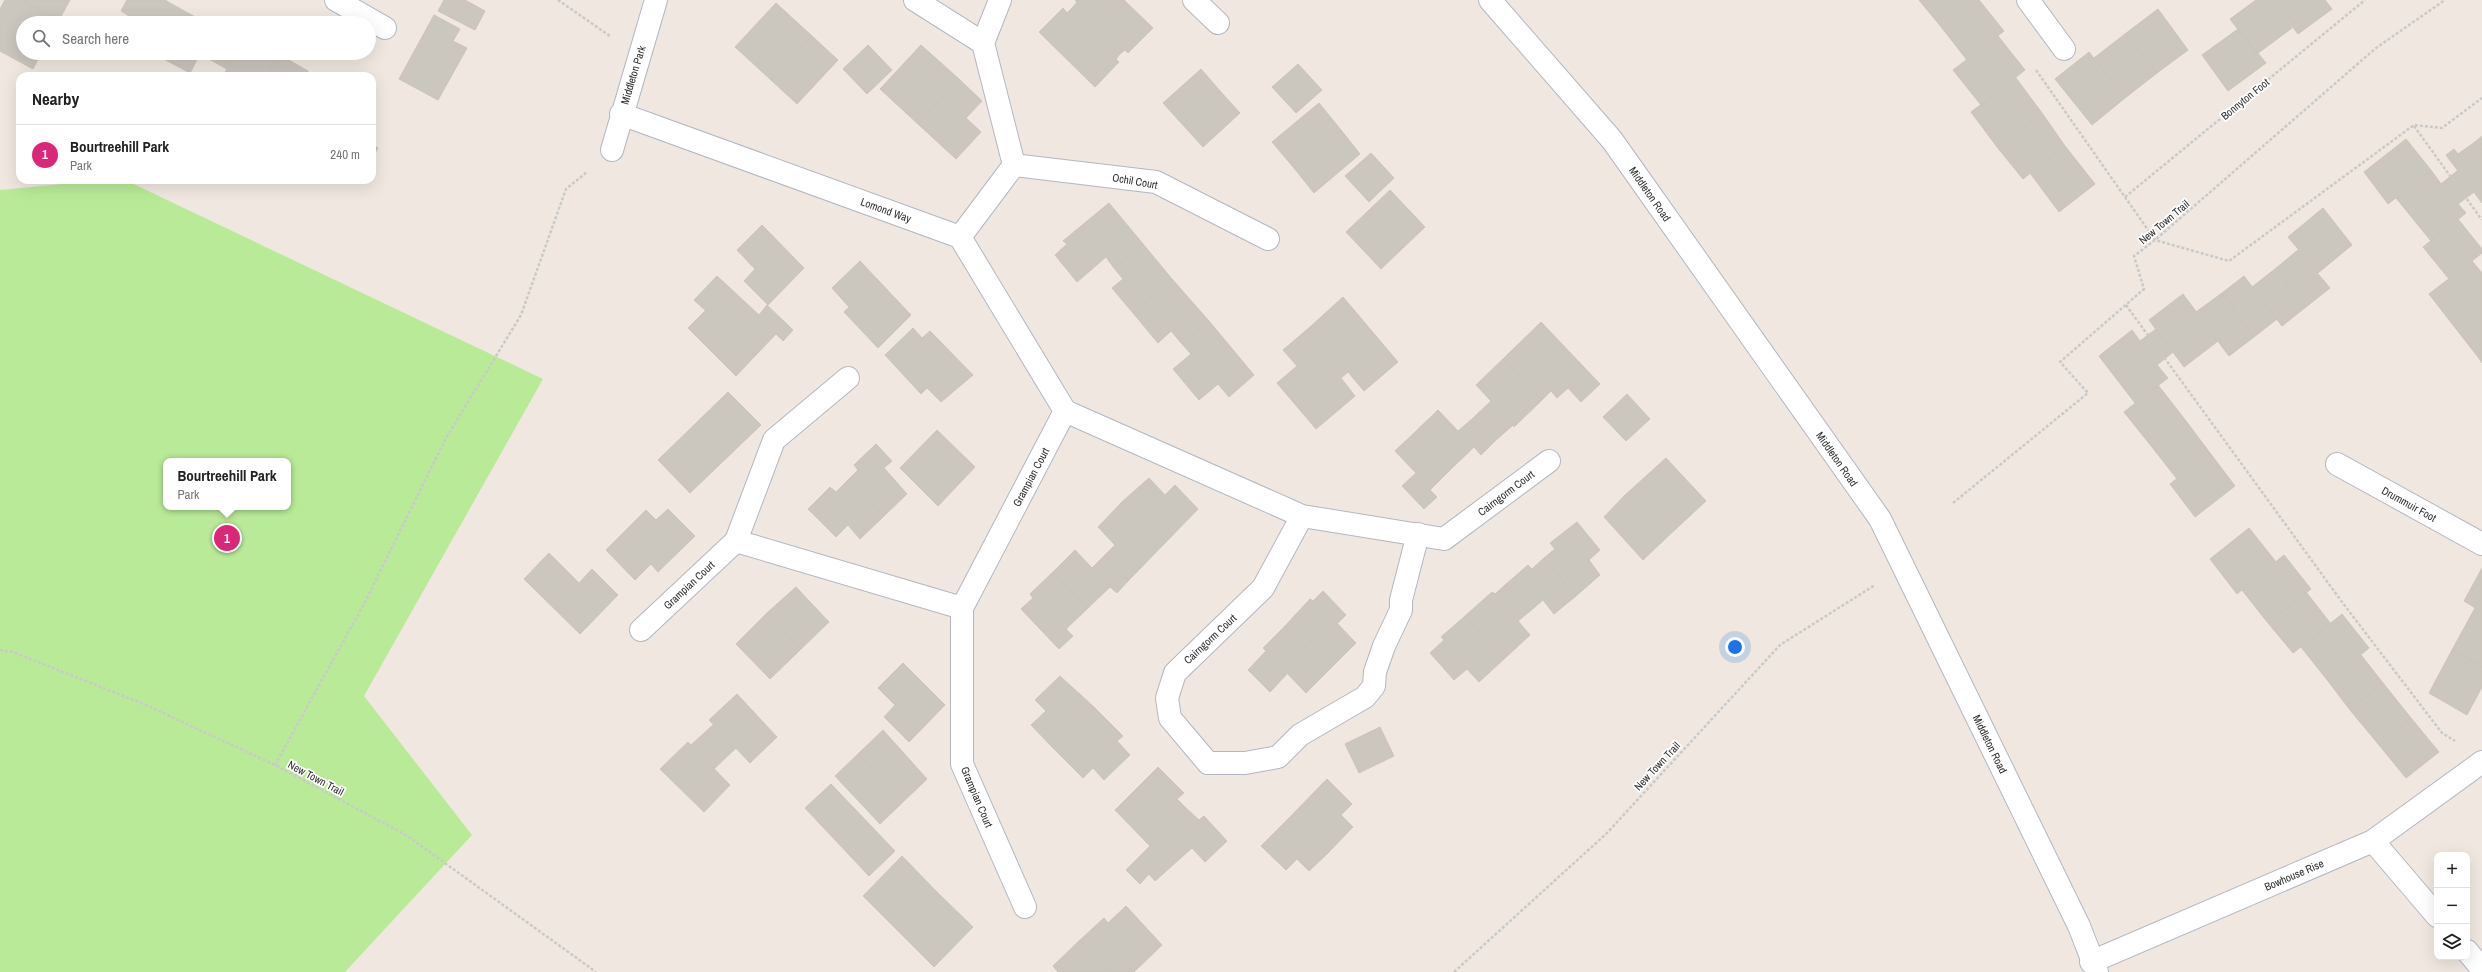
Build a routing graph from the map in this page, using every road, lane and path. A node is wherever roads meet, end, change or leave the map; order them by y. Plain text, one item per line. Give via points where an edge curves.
1 (336, 0) edge
2 (558, 0) edge
3 (656, 0) edge
4 (914, 0) edge
5 (1000, 0) edge
6 (1194, 0) edge
7 (1490, 0) edge
8 (2028, 0) edge
9 (2365, 0) edge
10 (2445, 0) edge
11 (365, 16) edge
12 (376, 22) edge
13 (1218, 22) dead end
14 (386, 28) dead end
15 (983, 43) junction
16 (2064, 49) dead end
17 (638, 58) junction
18 (2035, 68) dead end
19 (2482, 98) edge
20 (621, 114) junction
21 (2414, 125) junction
22 (612, 150) joint
23 (1014, 165) junction
24 (2125, 197) junction
25 (2482, 220) edge
26 (960, 237) junction
27 (1268, 239) dead end
28 (2155, 240) junction
29 (2126, 305) junction
30 (848, 378) dead end
31 (1065, 411) junction
32 (1549, 461) dead end
33 (2337, 464) dead end
34 (1953, 503) dead end
35 (1302, 516) junction
36 (1418, 534) junction
37 (736, 541) junction
38 (2482, 544) edge
39 (1879, 583) dead end
40 (962, 608) junction
41 (641, 630) dead end
42 (0, 650) edge
43 (2462, 744) dead end
44 (2482, 762) edge
45 (274, 765) junction
46 (2373, 841) junction
47 (1025, 906) dead end
48 (2434, 912) edge
49 (2470, 955) edge
50 (2094, 967) edge
51 (2482, 969) edge
52 (596, 972) edge
53 (1454, 972) edge

1 - 11 street
2 - 17 path
3 - 17 street, Middleton Park
4 - 15 street
5 - 15 street
6 - 13 street
7 - 50 street, Middleton Road via 1612,140 1880,519 2079,926
8 - 16 street
9 - 24 path, Bonnyton Foot
10 - 28 path, New Town Trail via 2376,48
12 - 14 street
15 - 23 street
17 - 20 street, Middleton Park
18 - 24 path
19 - 21 path via 2442,128
20 - 22 street, Middleton Park
20 - 26 street, Lomond Way
21 - 25 path
21 - 28 path via 2229,261
22 - 45 path via 566,189 521,315 446,438 364,604
23 - 26 street
23 - 27 street, Ochil Court via 1156,182
24 - 28 path
26 - 31 street
28 - 29 path, New Town Trail via 2134,256 2144,290
29 - 34 path, New Town Trail via 2060,362 2088,393
29 - 43 path via 2342,602 2442,733
30 - 37 street, Grampian Court via 774,440
31 - 35 street, Cairngorm Court
31 - 40 street, Grampian Court
32 - 36 street, Cairngorm Court via 1444,539
33 - 38 street, Drummuir Foot
35 - 36 street, Cairngorm Court
35 - 36 street, Cairngorm Court via 1263,588 1175,673 1167,698 1170,718 1208,763 1245,763 1278,757 1300,735 1365,697 1374,686 1375,672 1384,646 1401,610 1401,600
37 - 40 street
37 - 41 street, Grampian Court
39 - 53 path, New Town Trail via 1780,645 1606,834
40 - 47 street, Grampian Court via 962,764
42 - 45 path, New Town Trail via 13,652 146,705
44 - 46 street, Bowhouse Rise
45 - 52 path, New Town Trail via 406,835
46 - 48 street
46 - 50 street, Bowhouse Rise
49 - 51 street

